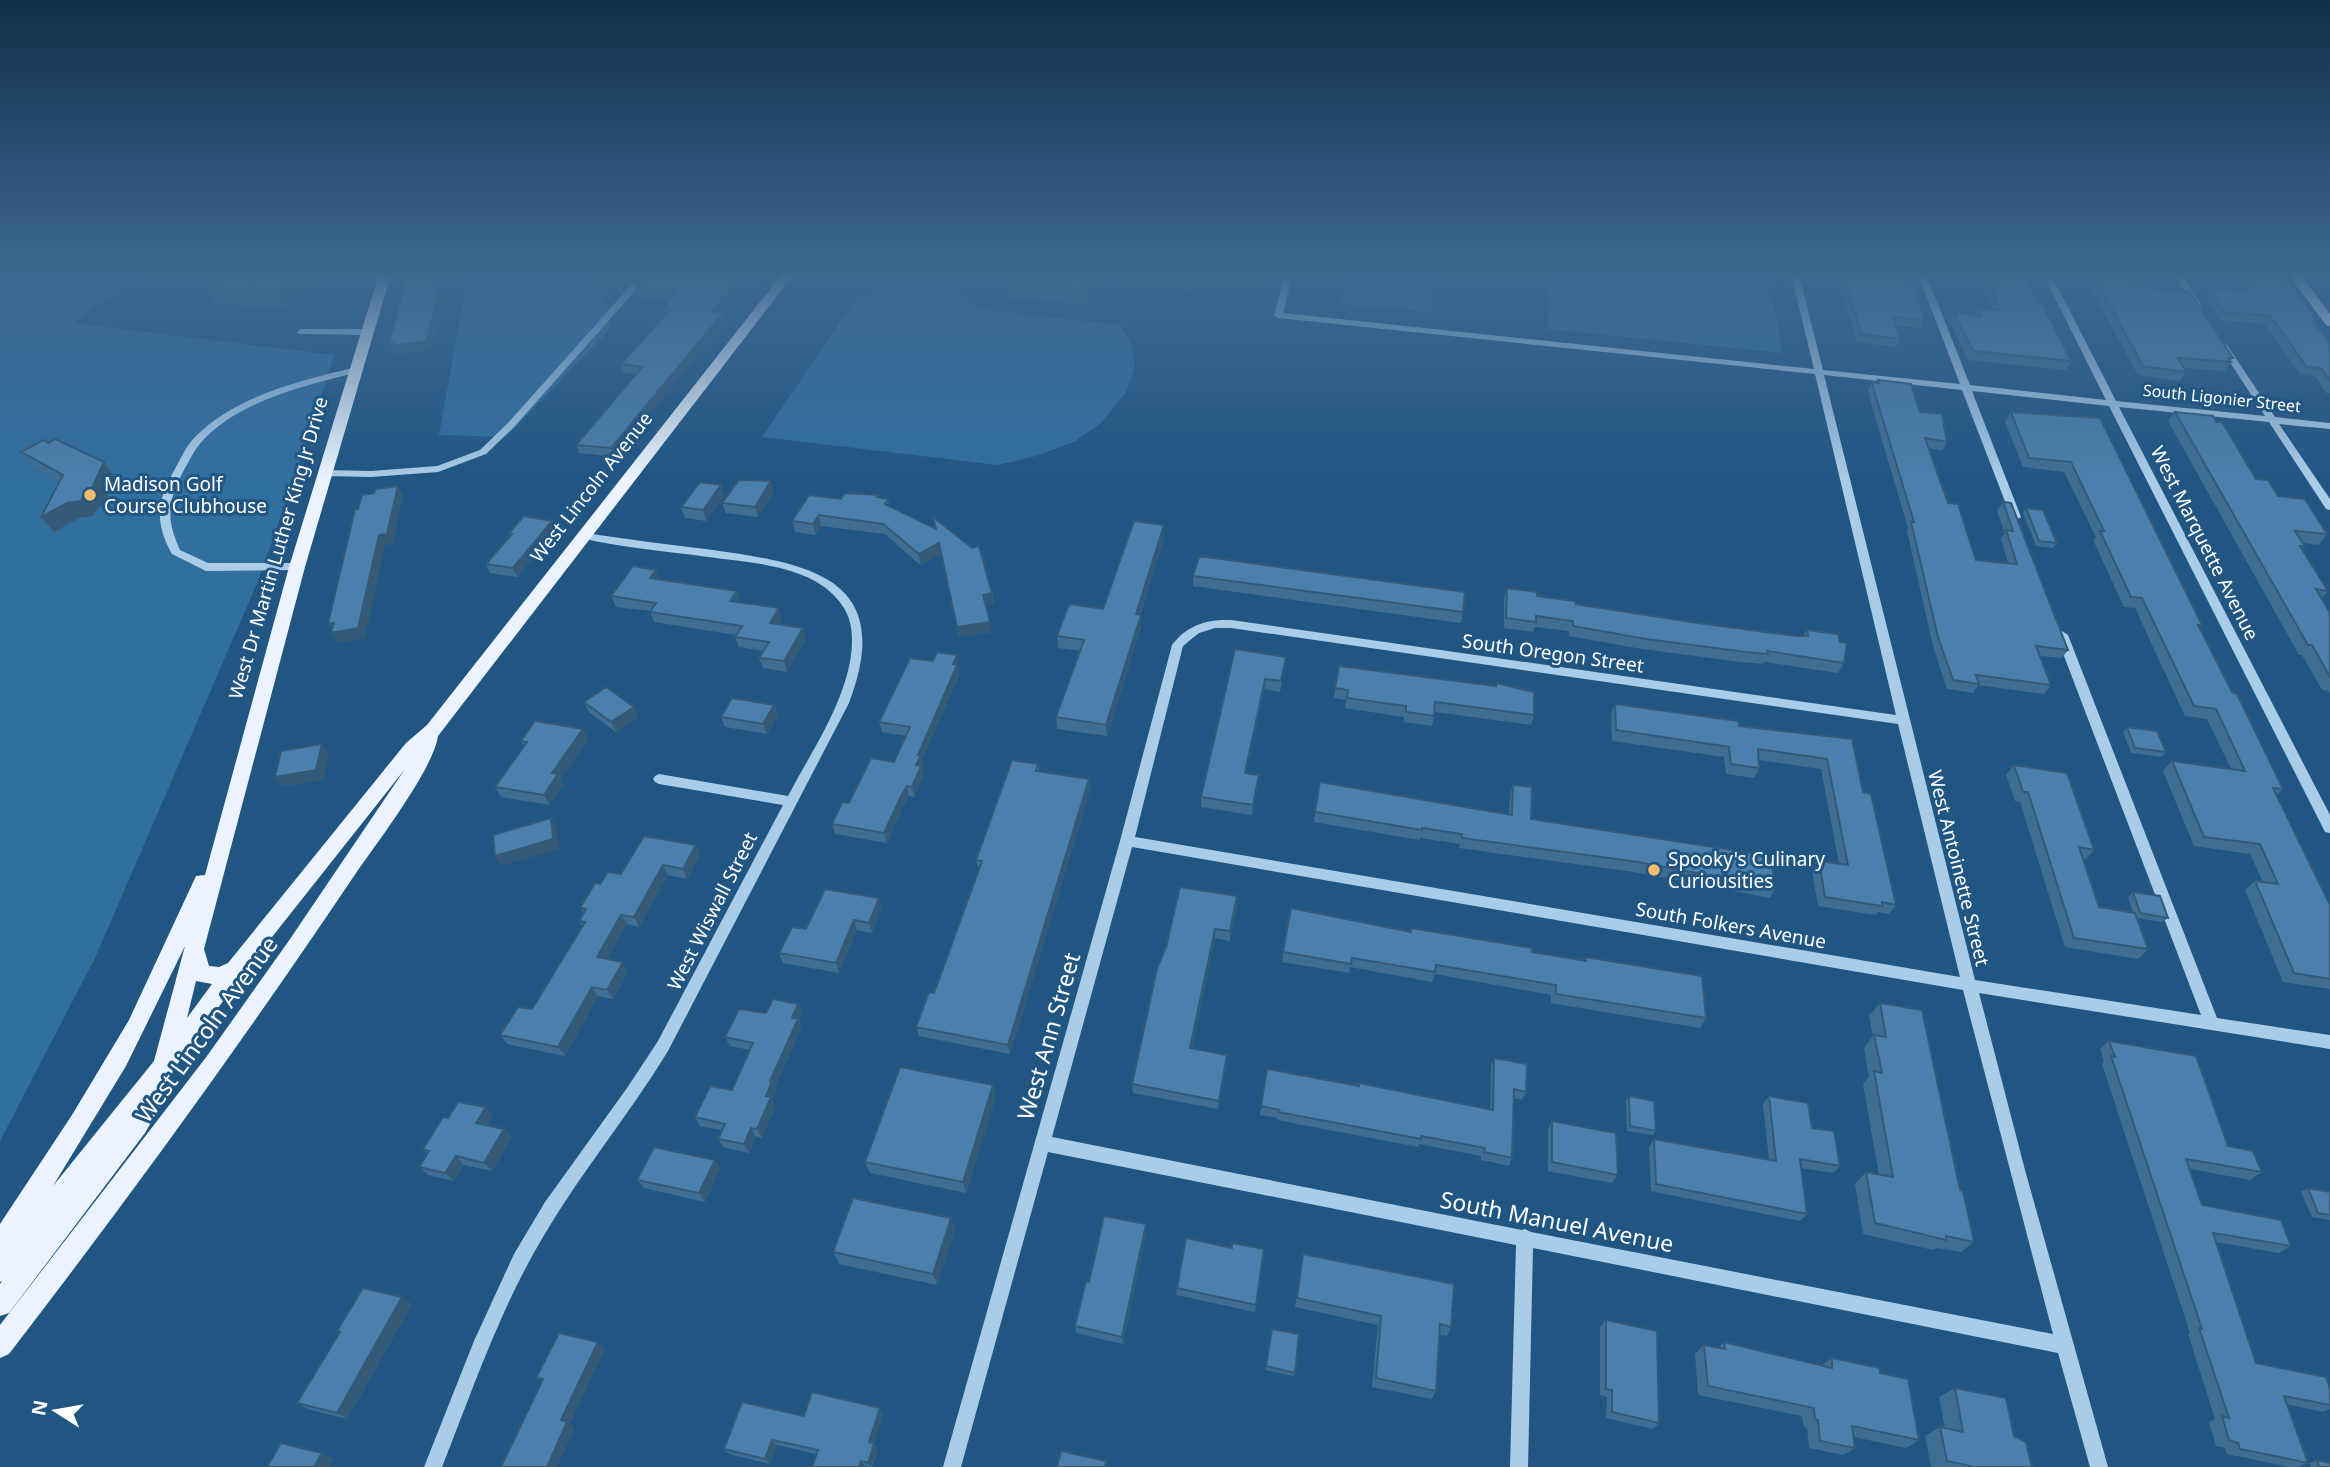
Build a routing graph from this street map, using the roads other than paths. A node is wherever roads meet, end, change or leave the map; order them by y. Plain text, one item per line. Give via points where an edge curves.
1 (364, 342) edge
2 (585, 342) edge
3 (735, 342) edge
4 (1548, 342) edge
5 (1812, 342) edge
6 (1948, 342) edge
7 (2083, 342) edge
8 (2222, 342) edge
9 (356, 370) junction
10 (1819, 370) junction
11 (1965, 386) junction
12 (2114, 402) junction
13 (2273, 419) junction
14 (2330, 426) edge
15 (325, 473) junction
16 (2330, 508) edge
17 (2021, 529) edge
18 (584, 536) junction
19 (297, 567) junction
20 (2056, 620) edge
21 (1200, 626) joint
22 (1902, 720) junction
23 (433, 730) junction
24 (659, 779) dead end
25 (233, 796) junction
26 (791, 801) junction
27 (2330, 828) edge
28 (1127, 841) junction
29 (197, 938) junction
30 (235, 969) junction
31 (1969, 985) junction
32 (2212, 1024) junction
33 (2330, 1042) edge
34 (163, 1066) junction
35 (1042, 1143) junction
36 (1525, 1237) junction
37 (0, 1245) edge
38 (0, 1270) edge
39 (0, 1304) edge
40 (0, 1345) edge
41 (2064, 1345) junction
42 (433, 1467) edge
43 (952, 1467) edge
44 (1519, 1467) edge
45 (2099, 1467) edge

1 - 9 main road, West Dr Martin Luther King Jr Drive
2 - 15 street via 483,452 438,469
3 - 18 main road, West Lincoln Avenue
4 - 10 street
5 - 10 street, West Antoinette Street
6 - 11 street
7 - 12 street, West Marquette Avenue
8 - 13 street
9 - 15 main road, West Dr Martin Luther King Jr Drive
9 - 19 street via 256,402 219,422 197,441 171,483 162,516 176,552 206,567
10 - 11 street, South Ligonier Street
10 - 22 street, West Antoinette Street
11 - 12 street, South Ligonier Street
11 - 17 street
12 - 13 street, South Ligonier Street
12 - 27 street, West Marquette Avenue
13 - 14 street, South Ligonier Street
13 - 16 street
15 - 19 main road, West Dr Martin Luther King Jr Drive
18 - 23 main road, West Lincoln Avenue
18 - 26 street, West Wiswall Street via 791,568 829,587 846,602 858,638 856,667
19 - 25 main road, West Dr Martin Luther King Jr Drive
20 - 32 street
21 - 22 street, South Oregon Street via 1231,624
21 - 28 street, West Ann Street via 1178,645
22 - 31 street, West Antoinette Street
23 - 30 main road, West Lincoln Avenue via 412,748
23 - 40 main road, West Lincoln Avenue via 425,751 257,1005
24 - 26 street
25 - 29 main road, West Dr Martin Luther King Jr Drive
25 - 37 main road, West Dr Martin Luther King Jr Drive via 203,882 152,995
26 - 42 street, West Wiswall Street via 663,1046 561,1191 519,1263 487,1329
28 - 31 street, South Folkers Avenue
28 - 35 street, West Ann Street
29 - 30 main road via 195,965 199,972 217,977
29 - 34 main road, West Dr Martin Luther King Jr Drive
30 - 34 main road, West Lincoln Avenue
31 - 32 street, South Folkers Avenue
31 - 41 street, West Antoinette Street
32 - 33 street, South Folkers Avenue
34 - 38 main road, West Lincoln Avenue
34 - 39 main road, West Dr Martin Luther King Jr Drive via 155,1096 137,1126
35 - 36 street, South Manuel Avenue
35 - 43 street, West Ann Street
36 - 41 street, South Manuel Avenue
36 - 44 street
41 - 45 street, West Antoinette Street

